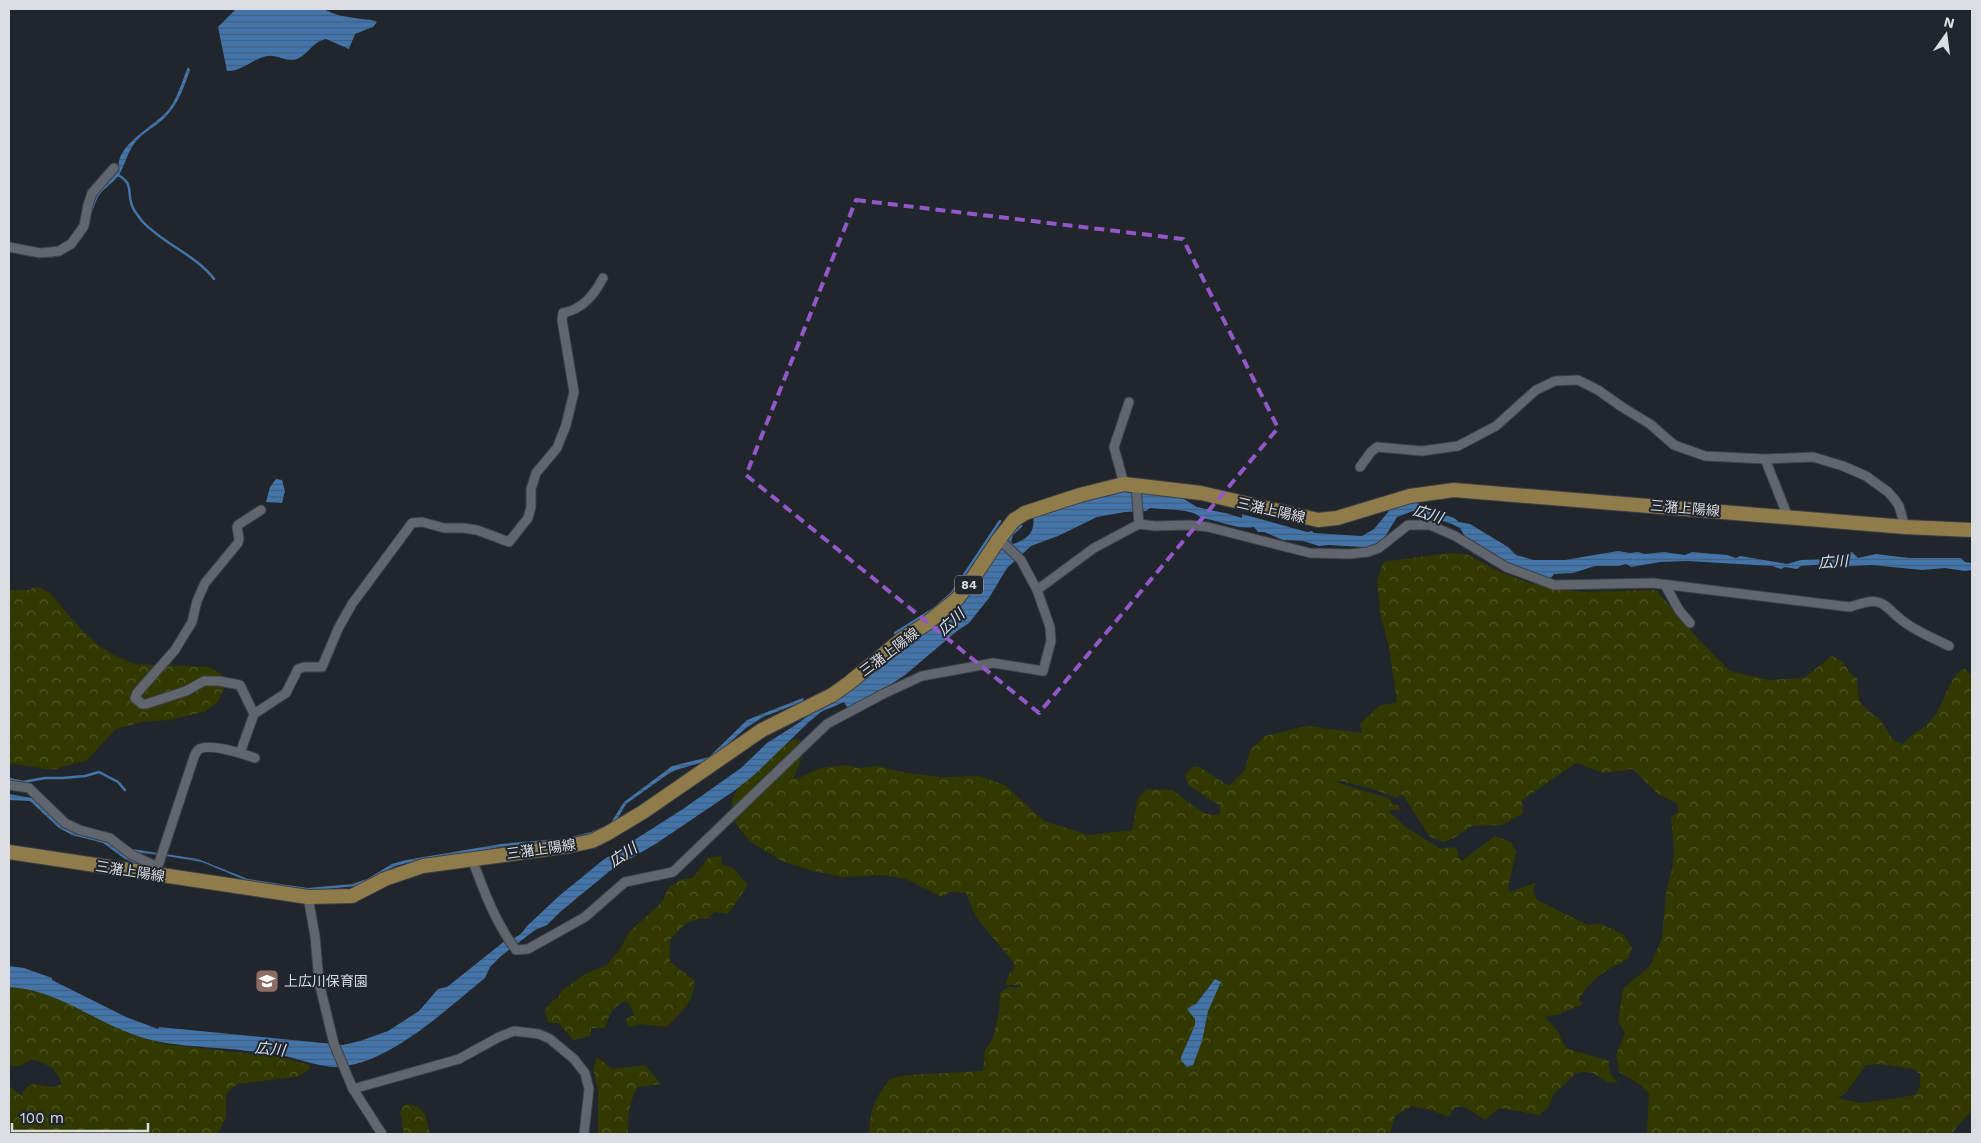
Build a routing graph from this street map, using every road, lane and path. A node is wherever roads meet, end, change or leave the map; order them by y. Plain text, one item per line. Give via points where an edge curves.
1 (114, 168) dead end
2 (9, 247) edge
3 (603, 278) dead end
4 (1129, 402) dead end
5 (1764, 459) junction
6 (1360, 467) dead end
7 (1132, 487) junction
8 (261, 510) dead end
9 (1788, 517) junction
10 (1140, 524) junction
11 (1905, 527) junction
12 (1972, 530) edge
13 (1001, 541) junction
14 (1664, 585) junction
15 (1037, 590) junction
16 (1690, 622) dead end
17 (1948, 646) dead end
18 (254, 714) junction
19 (240, 753) junction
20 (254, 758) dead end
21 (9, 785) edge
22 (9, 852) edge
23 (472, 859) junction
24 (156, 871) junction
25 (308, 897) junction
26 (354, 1090) junction
27 (382, 1134) edge
28 (584, 1134) edge

1 - 2 street via 92,193 84,226 71,244 59,251 40,252
3 - 18 street via 580,307 563,313 574,392 561,440 536,473 528,518 509,542 477,530 412,523 352,604 322,667 298,669 286,693
4 - 7 street via 1114,447
5 - 6 street via 1705,456 1674,446 1650,424 1578,380 1555,381 1536,390 1496,426 1458,446 1422,452 1377,447
5 - 9 street
5 - 11 street via 1813,457 1866,476 1895,500
7 - 9 main road, 三潴上陽線 / 84 via 1201,493 1318,520 1337,518 1410,496 1454,490
7 - 10 street
7 - 13 main road, 三潴上陽線 / 84 via 1080,495 1025,513 1014,520
8 - 18 street via 238,525 238,543 205,582 192,622 175,650 135,698 146,704 186,691 204,681 220,681 240,685
9 - 11 main road, 三潴上陽線 / 84
10 - 14 street via 1208,528 1310,553 1349,554 1379,548 1408,525 1430,525 1506,567 1554,585
10 - 15 street via 1094,548
11 - 12 main road, 三潴上陽線 / 84
13 - 15 street via 1021,560
13 - 23 main road, 三潴上陽線 / 84 via 957,600 940,615 902,639 832,695 762,730 615,829 592,841 569,846
14 - 16 street
14 - 17 street via 1843,607 1874,601 1886,605 1906,624
15 - 23 street via 1050,627 1051,641 1043,671 994,663 922,676 827,724 673,872 625,882 585,917 528,950 516,950 507,938 488,904
18 - 19 street
19 - 20 street
19 - 24 street via 206,747 198,750
21 - 24 street via 29,788 64,823 110,838
22 - 24 main road, 三潴上陽線 / 84
23 - 25 main road, 三潴上陽線 / 84 via 417,868 385,879 352,896
24 - 25 main road, 三潴上陽線 / 84
25 - 26 street via 318,982 334,1044
26 - 27 street
26 - 28 street via 459,1059 514,1031 539,1034 574,1058 585,1073 589,1088

